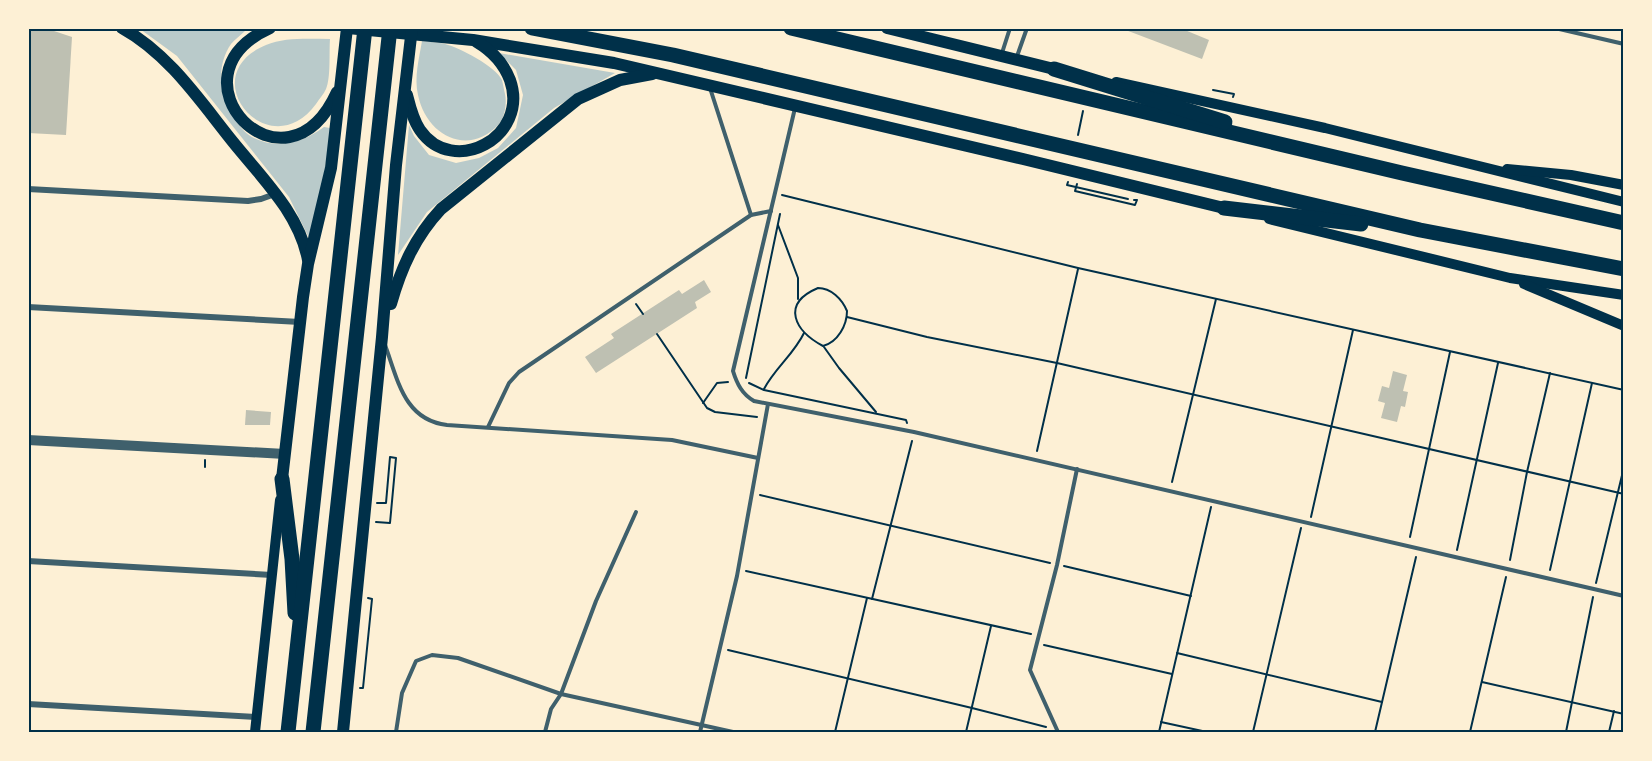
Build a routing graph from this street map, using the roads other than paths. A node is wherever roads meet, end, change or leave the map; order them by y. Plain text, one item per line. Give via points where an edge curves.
1 (122, 28) edge
2 (270, 28) edge
3 (347, 28) edge
4 (365, 28) edge
5 (390, 28) edge
6 (412, 28) edge
7 (532, 28) edge
8 (791, 28) edge
9 (887, 28) edge
10 (1010, 28) edge
11 (1027, 28) edge
12 (1555, 28) edge
13 (473, 40) junction
14 (1623, 44) edge
15 (1001, 56) junction
16 (1016, 60) junction
17 (1054, 69) junction
18 (663, 74) junction
19 (342, 80) junction
20 (709, 84) junction
21 (405, 88) junction
22 (796, 105) junction
23 (1295, 147) junction
24 (1482, 167) junction
25 (1623, 185) edge
26 (28, 189) edge
27 (275, 193) junction
28 (1623, 202) edge
29 (1224, 208) junction
30 (771, 211) junction
31 (751, 215) junction
32 (1623, 223) edge
33 (1420, 230) junction
34 (308, 264) junction
35 (1623, 269) edge
36 (1510, 278) junction
37 (1623, 295) edge
38 (28, 307) edge
39 (300, 322) junction
40 (1623, 326) edge
41 (382, 337) junction
42 (768, 404) junction
43 (488, 427) junction
44 (28, 440) edge
45 (285, 454) junction
46 (758, 458) junction
47 (1077, 469) junction
48 (282, 479) junction
49 (636, 512) dead end
50 (28, 561) edge
51 (272, 575) junction
52 (1623, 596) edge
53 (297, 656) junction
54 (561, 694) junction
55 (28, 704) edge
56 (257, 717) junction
57 (701, 725) junction
58 (1057, 731) edge
59 (255, 732) edge
60 (288, 732) edge
61 (313, 732) edge
62 (343, 732) edge
63 (396, 732) edge
64 (545, 732) edge
65 (700, 732) edge
66 (733, 732) edge

1 - 27 main road via 145,43 178,74
2 - 19 main road via 246,42 235,57 229,76 228,94 234,110 251,129 278,137 303,132 334,101
3 - 13 main road
3 - 19 main road
4 - 53 highway
5 - 61 highway
6 - 21 main road
7 - 33 highway via 673,55
8 - 23 highway
9 - 15 main road
10 - 15 lane
11 - 16 lane
12 - 14 lane
13 - 18 main road
13 - 21 main road via 498,60 512,90 511,115 495,139 468,150 435,144 415,123
15 - 16 main road
16 - 17 main road
17 - 23 highway via 1207,115
17 - 24 main road via 1231,106
18 - 20 main road
18 - 41 main road via 620,80 578,99 441,209 423,230 403,268
19 - 34 main road via 331,168
20 - 22 main road
20 - 31 lane
21 - 41 main road
22 - 29 main road
22 - 30 lane
23 - 32 highway
24 - 25 main road via 1549,172
24 - 28 main road
26 - 27 street via 248,201
27 - 34 main road via 296,225
29 - 33 highway
29 - 36 main road
30 - 31 lane
30 - 42 lane via 733,371 736,383 749,398
31 - 43 lane via 514,377
33 - 35 highway
34 - 39 main road
36 - 37 main road
36 - 40 main road
38 - 39 street
39 - 45 main road
41 - 43 lane via 402,392 418,415 436,424
41 - 62 main road
42 - 46 lane
42 - 47 lane
43 - 46 lane via 672,440
44 - 45 street
45 - 48 main road
46 - 57 lane via 738,569
47 - 52 lane
47 - 58 lane via 1030,670
48 - 51 main road
48 - 53 highway via 292,559
49 - 54 lane via 596,601
50 - 51 street
51 - 56 main road
53 - 60 highway
54 - 57 lane
54 - 63 lane via 458,658 432,655 416,661 402,693
54 - 64 lane via 551,709
55 - 56 street
56 - 59 main road
57 - 65 lane
57 - 66 lane

